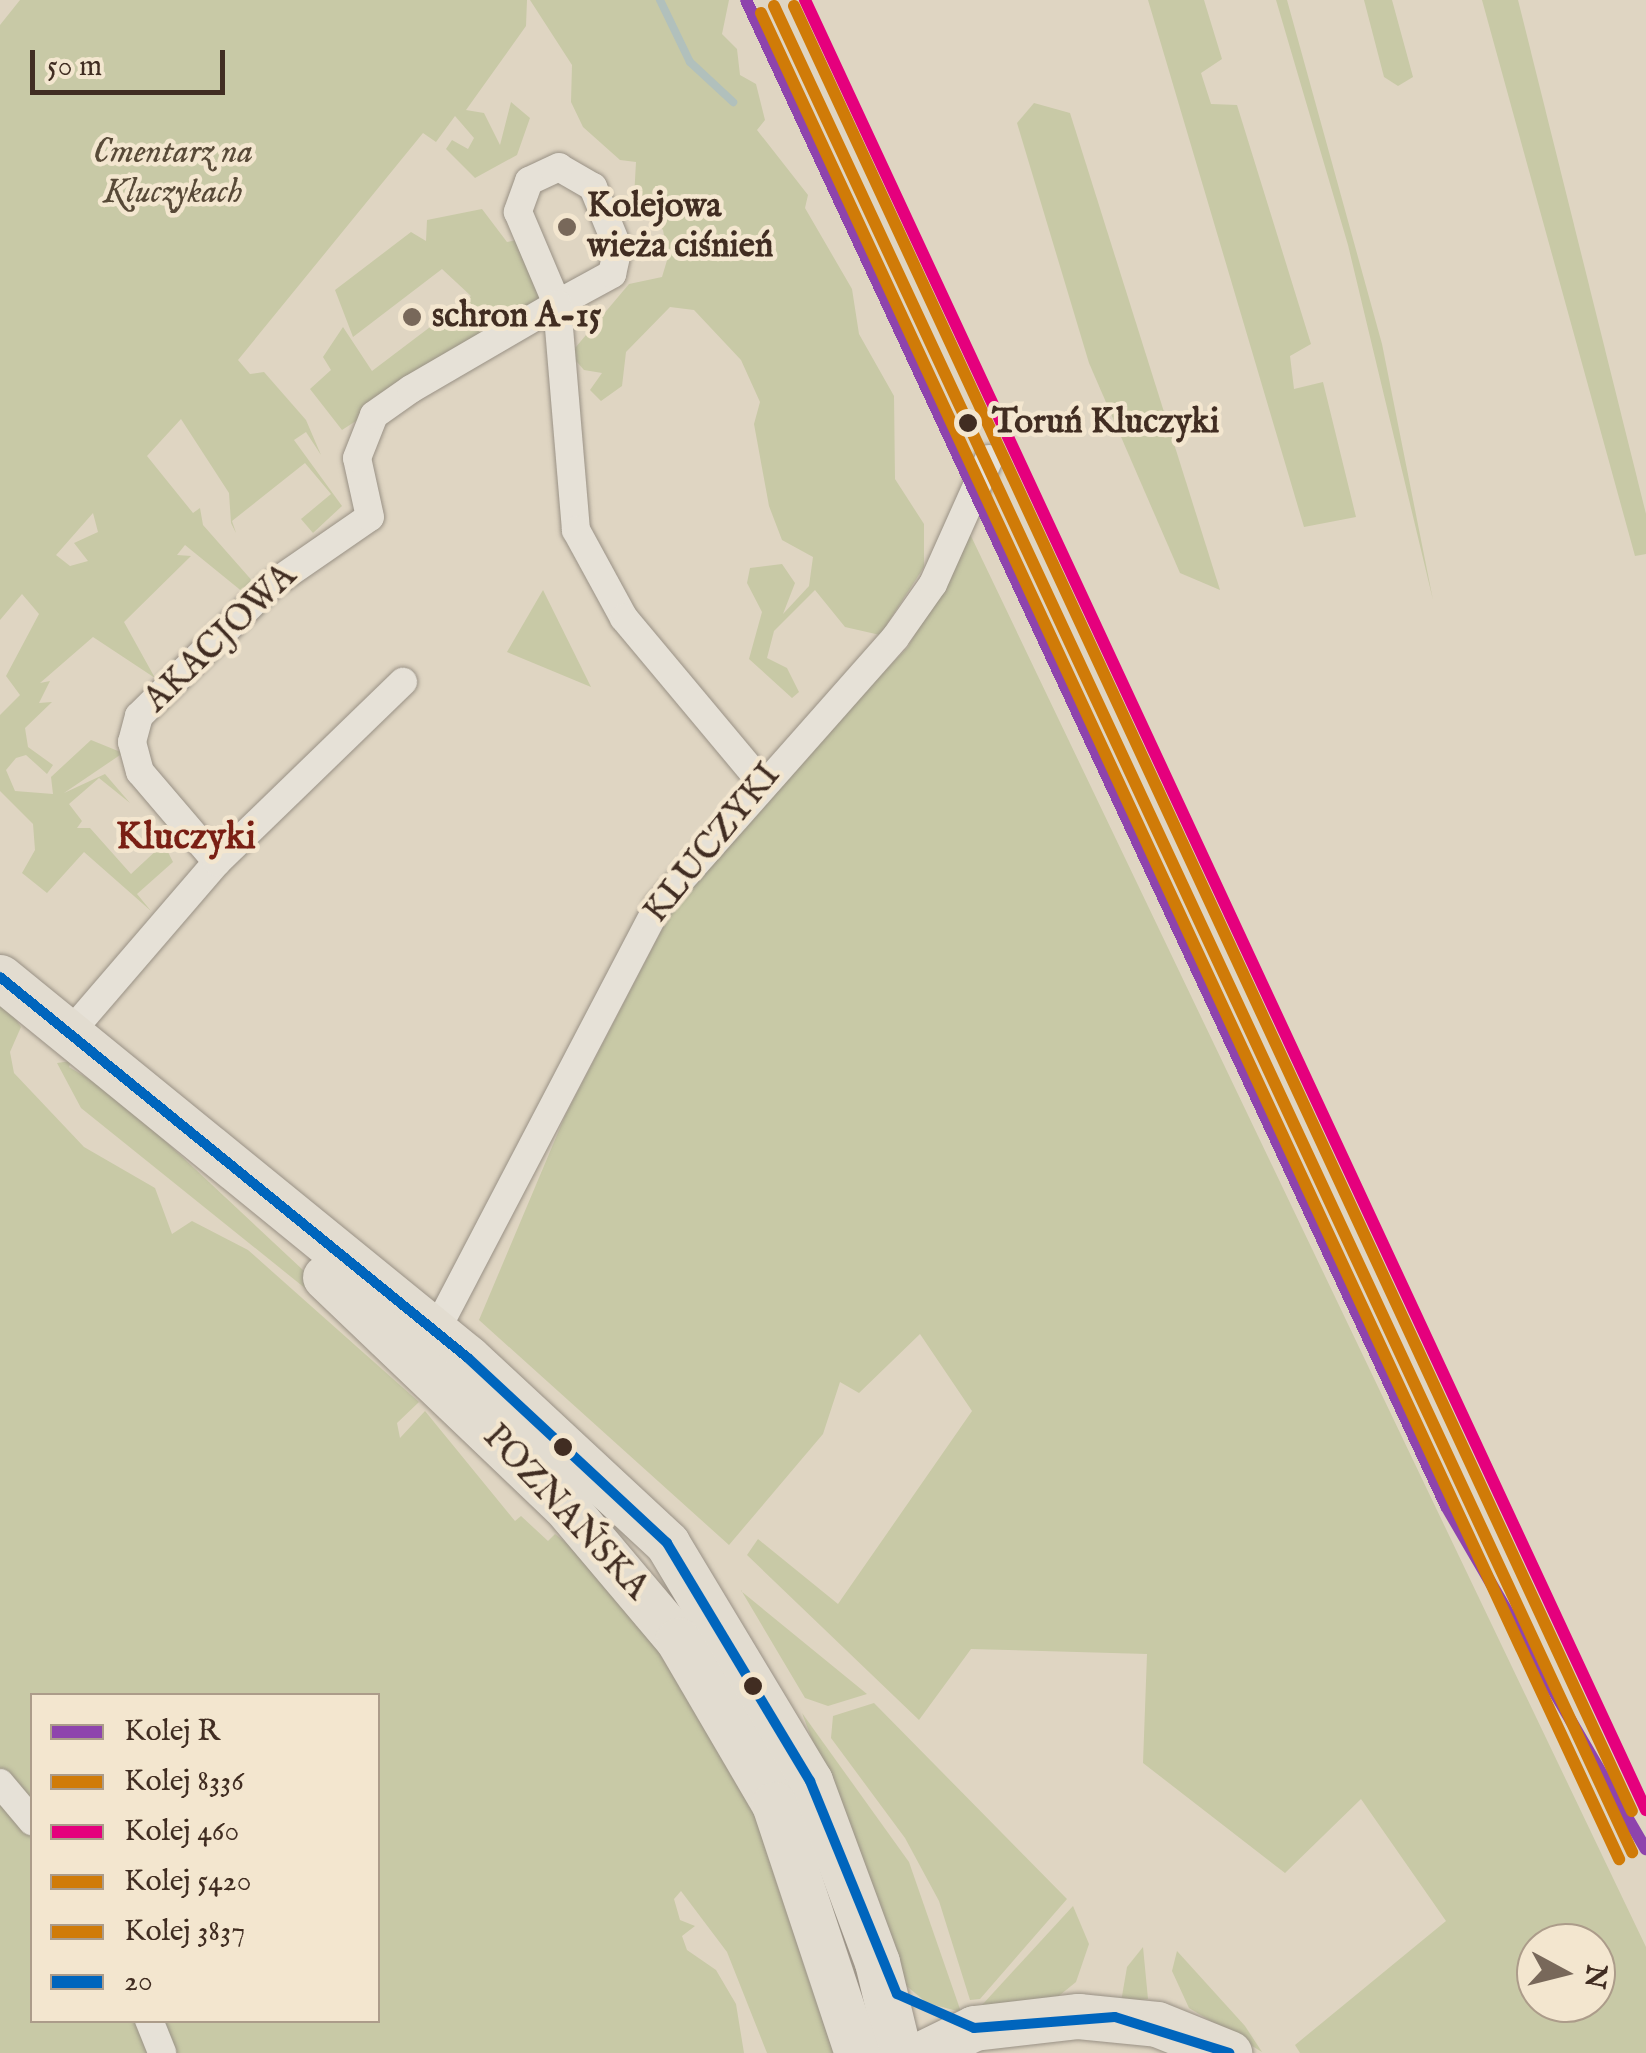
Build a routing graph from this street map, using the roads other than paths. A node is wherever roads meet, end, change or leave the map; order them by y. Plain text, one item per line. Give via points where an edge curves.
1 (557, 304) junction
2 (989, 459) dead end
3 (403, 682) dead end
4 (761, 782) junction
5 (217, 862) junction
6 (0, 978) edge
7 (68, 1035) junction
8 (427, 1347) junction
9 (0, 1783) edge
10 (30, 1819) edge
11 (877, 1962) junction
12 (150, 2023) edge
13 (974, 2028) junction
14 (162, 2053) edge
15 (857, 2053) edge
16 (899, 2053) edge
17 (923, 2053) edge
18 (1229, 2053) edge

1 - 1 street, AKACJOWA via 518,212 524,186 542,172 567,167 588,180 619,255 612,274
1 - 4 street via 576,530 588,560 624,618
1 - 5 street, AKACJOWA via 374,415 357,458 370,517 270,586 144,708 132,742 137,766
2 - 4 street, KLUCZYKI via 933,584
3 - 5 street
4 - 8 street, KLUCZYKI via 638,936
5 - 7 street
6 - 7 main road, POZNAŃSKA
7 - 8 main road, POZNAŃSKA via 120,1078 161,1127
8 - 11 main road, POZNAŃSKA via 667,1543 810,1781
8 - 15 main road, POZNAŃSKA via 609,1554 714,1695 796,1855
9 - 10 street
11 - 13 main road, POZNAŃSKA via 921,2011
11 - 16 main road, POZNAŃSKA
12 - 14 street
13 - 17 main road, POZNAŃSKA
13 - 18 main road, POZNAŃSKA via 1114,2017

